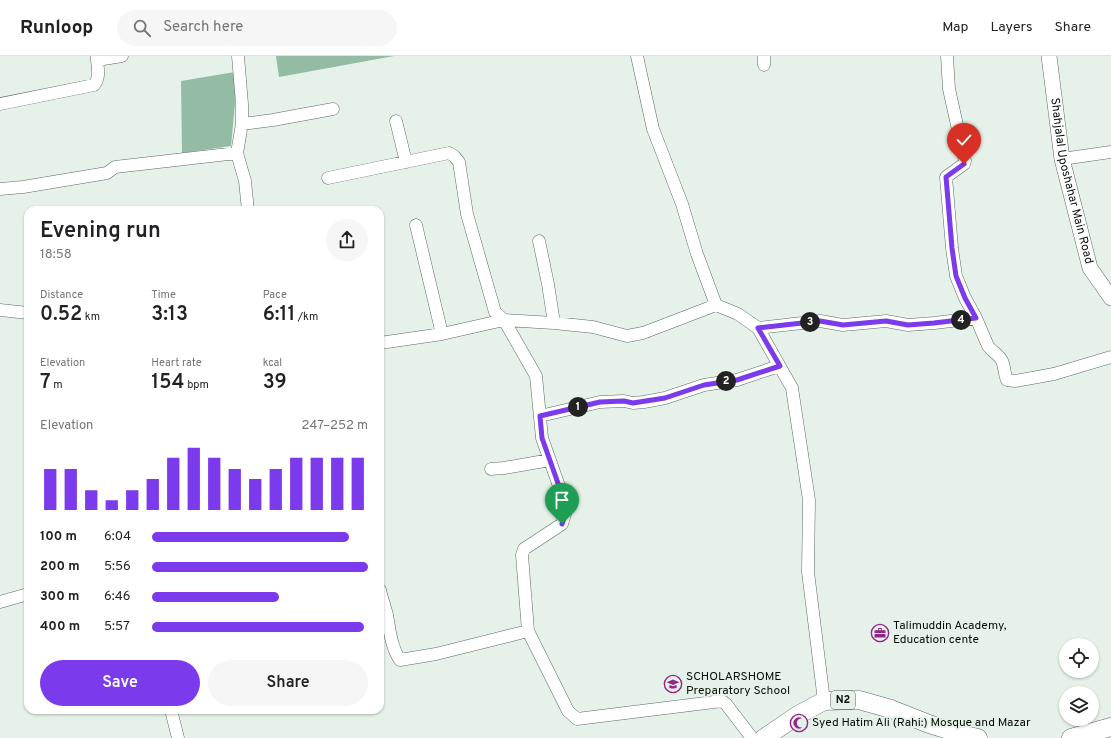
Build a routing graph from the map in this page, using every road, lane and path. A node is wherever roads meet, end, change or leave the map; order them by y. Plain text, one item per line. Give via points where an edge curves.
1 (122, 56) edge
2 (238, 56) edge
3 (637, 56) edge
4 (947, 56) edge
5 (1049, 56) edge
6 (97, 58) edge
7 (0, 104) edge
8 (333, 109) dead end
9 (396, 121) dead end
10 (242, 124) junction
11 (1111, 152) edge
12 (237, 153) junction
13 (1062, 159) junction
14 (406, 162) junction
15 (328, 178) dead end
16 (0, 189) edge
17 (248, 206) edge
18 (416, 225) dead end
19 (539, 241) dead end
20 (1111, 298) edge
21 (716, 306) junction
22 (0, 310) edge
23 (24, 313) edge
24 (976, 318) junction
25 (504, 320) junction
26 (554, 323) junction
27 (758, 328) junction
28 (442, 334) junction
29 (384, 342) edge
30 (1111, 357) edge
31 (780, 366) junction
32 (540, 416) junction
33 (550, 460) junction
34 (491, 469) dead end
35 (24, 595) edge
36 (0, 602) edge
37 (384, 604) edge
38 (528, 631) junction
39 (824, 701) junction
40 (172, 714) edge
41 (1111, 727) edge
42 (178, 738) edge
43 (752, 738) edge
44 (764, 738) edge
45 (978, 738) edge
46 (1074, 738) edge

1 - 6 street
2 - 10 street
3 - 21 street via 653,129 682,204
4 - 24 street via 949,89 965,161 946,177 952,248 956,276
5 - 13 main road, Shahjalal Uposhahar Main Road
6 - 7 street via 98,76 94,85
8 - 10 street
9 - 14 street
10 - 12 street
11 - 13 street
12 - 16 street via 115,166 107,173
12 - 17 street via 245,181
13 - 20 main road, Shahjalal Uposhahar Main Road via 1090,268
14 - 15 street
14 - 25 street via 449,153 459,162 467,214 495,312
18 - 28 street
19 - 26 street
21 - 26 street via 643,333 627,336 593,327
21 - 27 street via 738,314
22 - 23 street
24 - 27 street via 908,325 886,321 843,325 820,321
24 - 30 street via 988,346 999,356 1007,380 1015,381 1054,374
25 - 26 street
25 - 28 street
25 - 32 street via 536,376
27 - 31 street
28 - 29 street
31 - 32 street via 737,380 704,385 651,401 600,402
31 - 39 street via 792,388 809,500 808,572
32 - 33 street via 542,438
33 - 34 street
33 - 38 street via 565,503 565,514 562,524 524,549 522,554
35 - 36 street
37 - 38 street via 391,640 400,660 436,654
38 - 43 street via 568,711 577,720 722,701
39 - 44 highway, N2
39 - 45 highway, N2 via 859,700
40 - 42 street
41 - 46 highway

